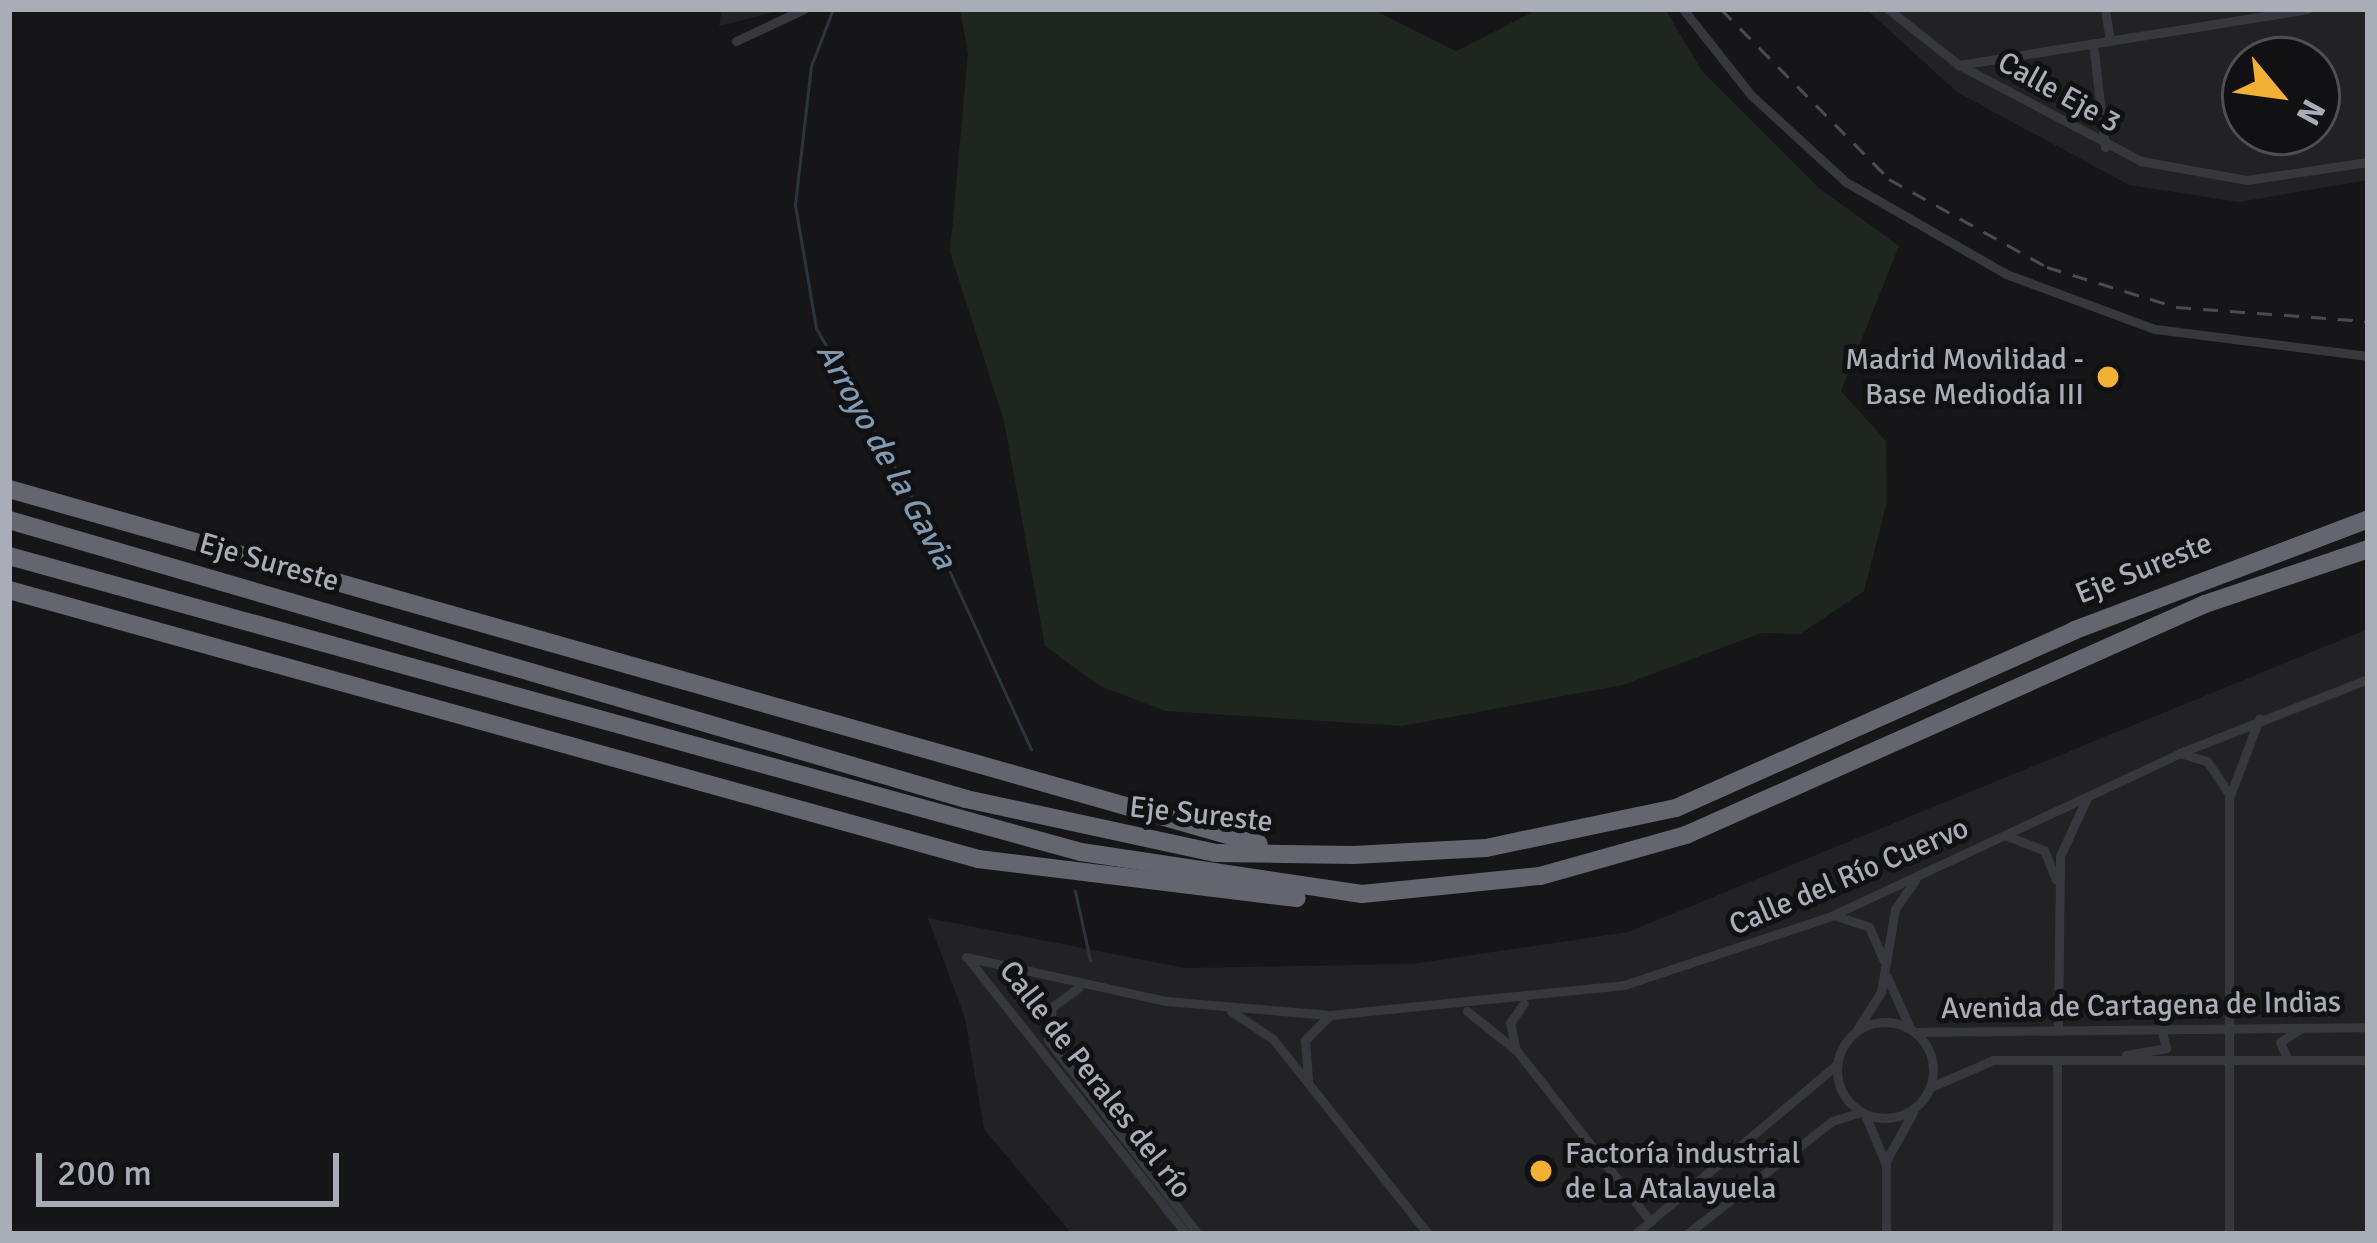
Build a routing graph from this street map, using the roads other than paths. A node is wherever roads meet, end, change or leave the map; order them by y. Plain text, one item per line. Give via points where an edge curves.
1 (804, 9) edge
2 (1684, 9) edge
3 (1888, 9) edge
4 (2105, 9) edge
5 (2308, 9) edge
6 (736, 40) dead end
7 (2110, 40) junction
8 (2092, 44) junction
9 (1959, 65) junction
10 (2105, 147) junction
11 (2368, 162) edge
12 (2368, 356) edge
13 (9, 478) edge
14 (9, 489) edge
15 (88, 510) junction
16 (2368, 519) edge
17 (9, 520) edge
18 (2368, 549) edge
19 (9, 556) edge
20 (9, 590) edge
21 (9, 599) edge
22 (72, 610) junction
23 (2368, 683) edge
24 (2261, 717) junction
25 (2180, 753) junction
26 (2092, 794) junction
27 (2229, 798) junction
28 (2005, 835) junction
29 (1353, 855) junction
30 (1921, 874) junction
31 (2057, 885) junction
32 (1362, 894) junction
33 (1831, 916) junction
34 (966, 957) joint
35 (1886, 970) junction
36 (1083, 987) junction
37 (1524, 1002) junction
38 (1226, 1008) junction
39 (1462, 1009) junction
40 (1330, 1015) junction
41 (2228, 1027) junction
42 (2305, 1027) junction
43 (2368, 1027) edge
44 (2058, 1028) junction
45 (2160, 1028) junction
46 (1913, 1030) junction
47 (1855, 1033) junction
48 (1517, 1051) junction
49 (2115, 1059) junction
50 (2288, 1059) junction
51 (2057, 1060) junction
52 (2229, 1060) junction
53 (2368, 1060) edge
54 (1838, 1061) junction
55 (1308, 1080) junction
56 (1931, 1087) junction
57 (1917, 1106) junction
58 (1863, 1113) junction
59 (1886, 1165) junction
60 (1651, 1222) junction
61 (1186, 1234) edge
62 (1198, 1234) edge
63 (1428, 1234) edge
64 (1635, 1234) edge
65 (1687, 1234) edge
66 (1886, 1234) edge
67 (2057, 1234) edge
68 (2229, 1234) edge

1 - 6 street
2 - 12 street via 1751,95 1846,182 2006,274 2155,329
3 - 9 street, Calle Eje 3
4 - 7 street
5 - 7 street
7 - 8 street
8 - 9 street
8 - 10 street
9 - 10 street, Calle Eje 3
10 - 11 street, Calle Eje 3 via 2247,180
13 - 15 highway
14 - 15 highway
15 - 29 highway via 1169,826
16 - 29 highway, Eje Sureste via 2096,621 1676,808 1486,848
17 - 29 highway, Eje Sureste via 1034,816 1216,853
18 - 32 highway, Eje Sureste via 2206,604 1686,835 1540,876
19 - 32 highway, Eje Sureste via 1081,852
20 - 22 highway
21 - 22 highway
22 - 32 highway via 978,859 1221,894
23 - 24 street, Calle del Río Cuervo
24 - 25 street, Calle del Río Cuervo
24 - 27 street via 2240,748
25 - 26 street, Calle del Río Cuervo
25 - 27 street via 2215,767
26 - 28 street, Calle del Río Cuervo
26 - 31 street via 2066,830
27 - 41 street
28 - 30 street, Calle del Río Cuervo
28 - 31 street via 2044,850
30 - 33 street, Calle del Río Cuervo
30 - 35 street via 1895,909
31 - 44 street
33 - 35 street via 1869,927
33 - 37 street, Calle del Río Cuervo via 1624,985
34 - 36 street, Calle del Río Cuervo
34 - 61 street, Calle de Perales del río
35 - 46 street
35 - 47 street
36 - 38 street, Calle del Río Cuervo
36 - 62 street, Calle de Perales del río via 1052,1007 1048,1040
37 - 39 street, Calle del Río Cuervo
37 - 48 street via 1510,1023
38 - 40 street, Calle del Río Cuervo
38 - 55 street via 1266,1032
39 - 40 street, Calle del Río Cuervo
39 - 48 street
40 - 55 street via 1304,1040
41 - 42 street, Avenida de Cartagena de Indias
41 - 45 street, Avenida de Cartagena de Indias
41 - 52 street
42 - 43 street, Avenida de Cartagena de Indias
42 - 50 street via 2281,1042
44 - 45 street, Avenida de Cartagena de Indias
44 - 46 street, Avenida de Cartagena de Indias
45 - 49 street via 2166,1048
46 - 47 street via 1886,1022
46 - 56 street via 1932,1056
47 - 54 street
48 - 60 street
49 - 51 street, Avenida de Cartagena de Indias
49 - 52 street, Avenida de Cartagena de Indias
50 - 52 street, Avenida de Cartagena de Indias
50 - 53 street, Avenida de Cartagena de Indias
51 - 56 street, Avenida de Cartagena de Indias via 1962,1065
51 - 67 street
52 - 68 street
54 - 58 street via 1840,1088
54 - 60 street via 1818,1090
55 - 63 street
56 - 57 street
57 - 58 street
57 - 59 street
58 - 59 street
58 - 65 street via 1832,1121
59 - 66 street
60 - 64 street

